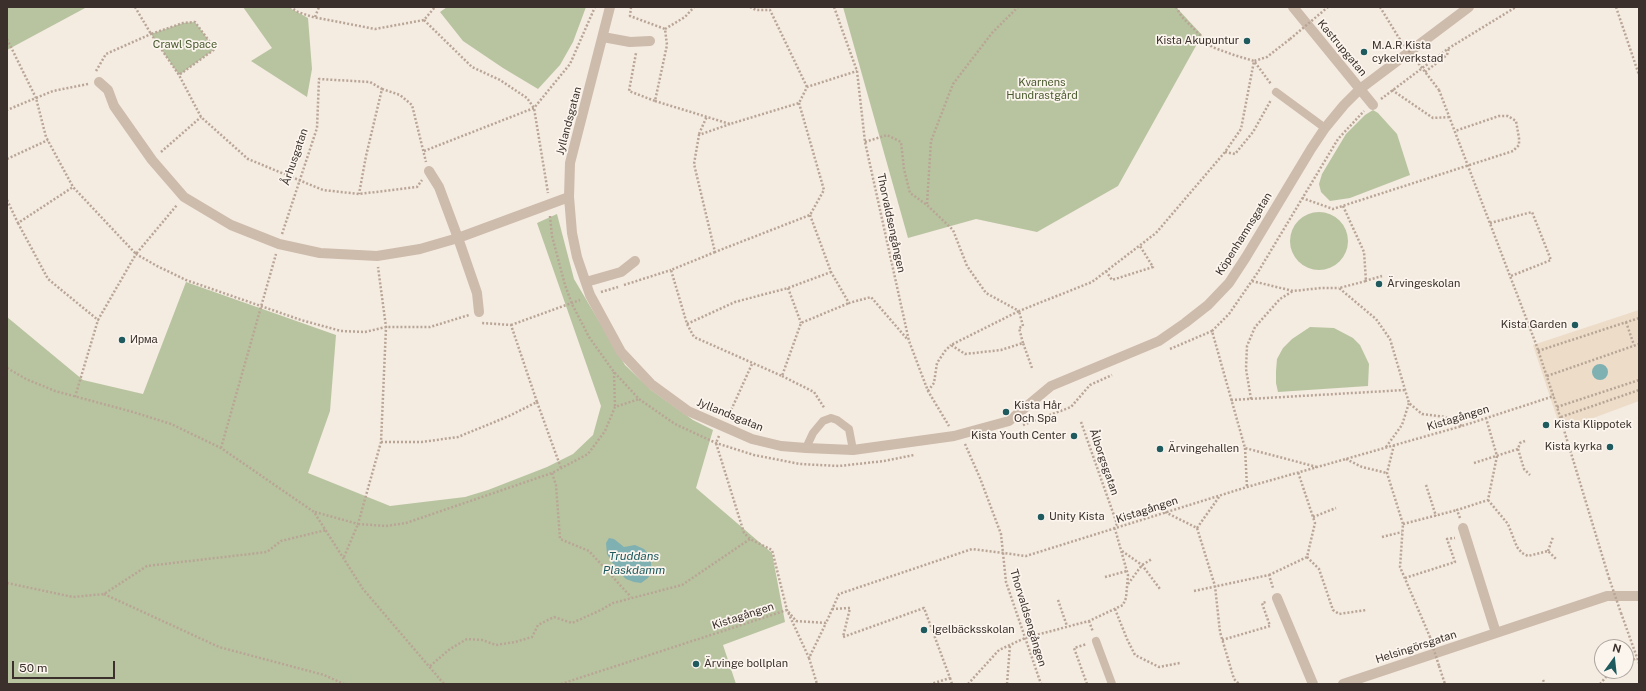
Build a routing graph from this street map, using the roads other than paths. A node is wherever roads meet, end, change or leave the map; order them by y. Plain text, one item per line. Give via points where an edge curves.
1 (610, 7) edge
2 (1293, 7) edge
3 (1469, 7) edge
4 (603, 37) junction
5 (650, 41) dead end
6 (99, 82) road end
7 (1360, 89) junction
8 (1276, 92) road end
9 (1373, 105) road end
10 (1325, 128) junction
11 (429, 171) road end
12 (569, 197) junction
13 (458, 238) junction
14 (635, 261) dead end
15 (586, 282) junction
16 (479, 312) road end
17 (954, 436) joint
18 (806, 448) junction
19 (853, 450) junction
20 (1463, 528) road end
21 (1276, 596) road end
22 (1639, 596) edge
23 (1496, 633) junction
24 (1096, 641) road end
25 (1112, 684) edge
26 (1313, 684) edge
27 (1343, 684) edge

1 - 4 street, Jyllandsgatan
2 - 7 street, Kastrupgatan
3 - 7 street, Köpenhamnsgatan
4 - 5 street via 630,42
4 - 12 street, Jyllandsgatan via 570,163
6 - 13 street via 108,90 114,106 152,160 184,197 232,225 279,244 320,253 377,256 420,249
7 - 9 street, Kastrupgatan
7 - 10 street, Köpenhamnsgatan
8 - 10 lane
10 - 17 street, Köpenhamnsgatan via 1229,283 1208,305 1159,341 1051,386 1009,421
11 - 13 street via 439,187
12 - 13 street
12 - 15 street, Jyllandsgatan via 576,257
13 - 16 street via 477,293
14 - 15 street via 621,272
15 - 18 street, Jyllandsgatan via 590,295 621,352 651,384 688,411 752,439 781,446
17 - 19 street, Jyllandsgatan
18 - 19 street, Jyllandsgatan
18 - 19 lane via 822,421 831,418 849,429
20 - 23 street
21 - 26 street
22 - 23 street, Helsingörsgatan via 1607,596
23 - 27 street, Helsingörsgatan
24 - 25 lane

